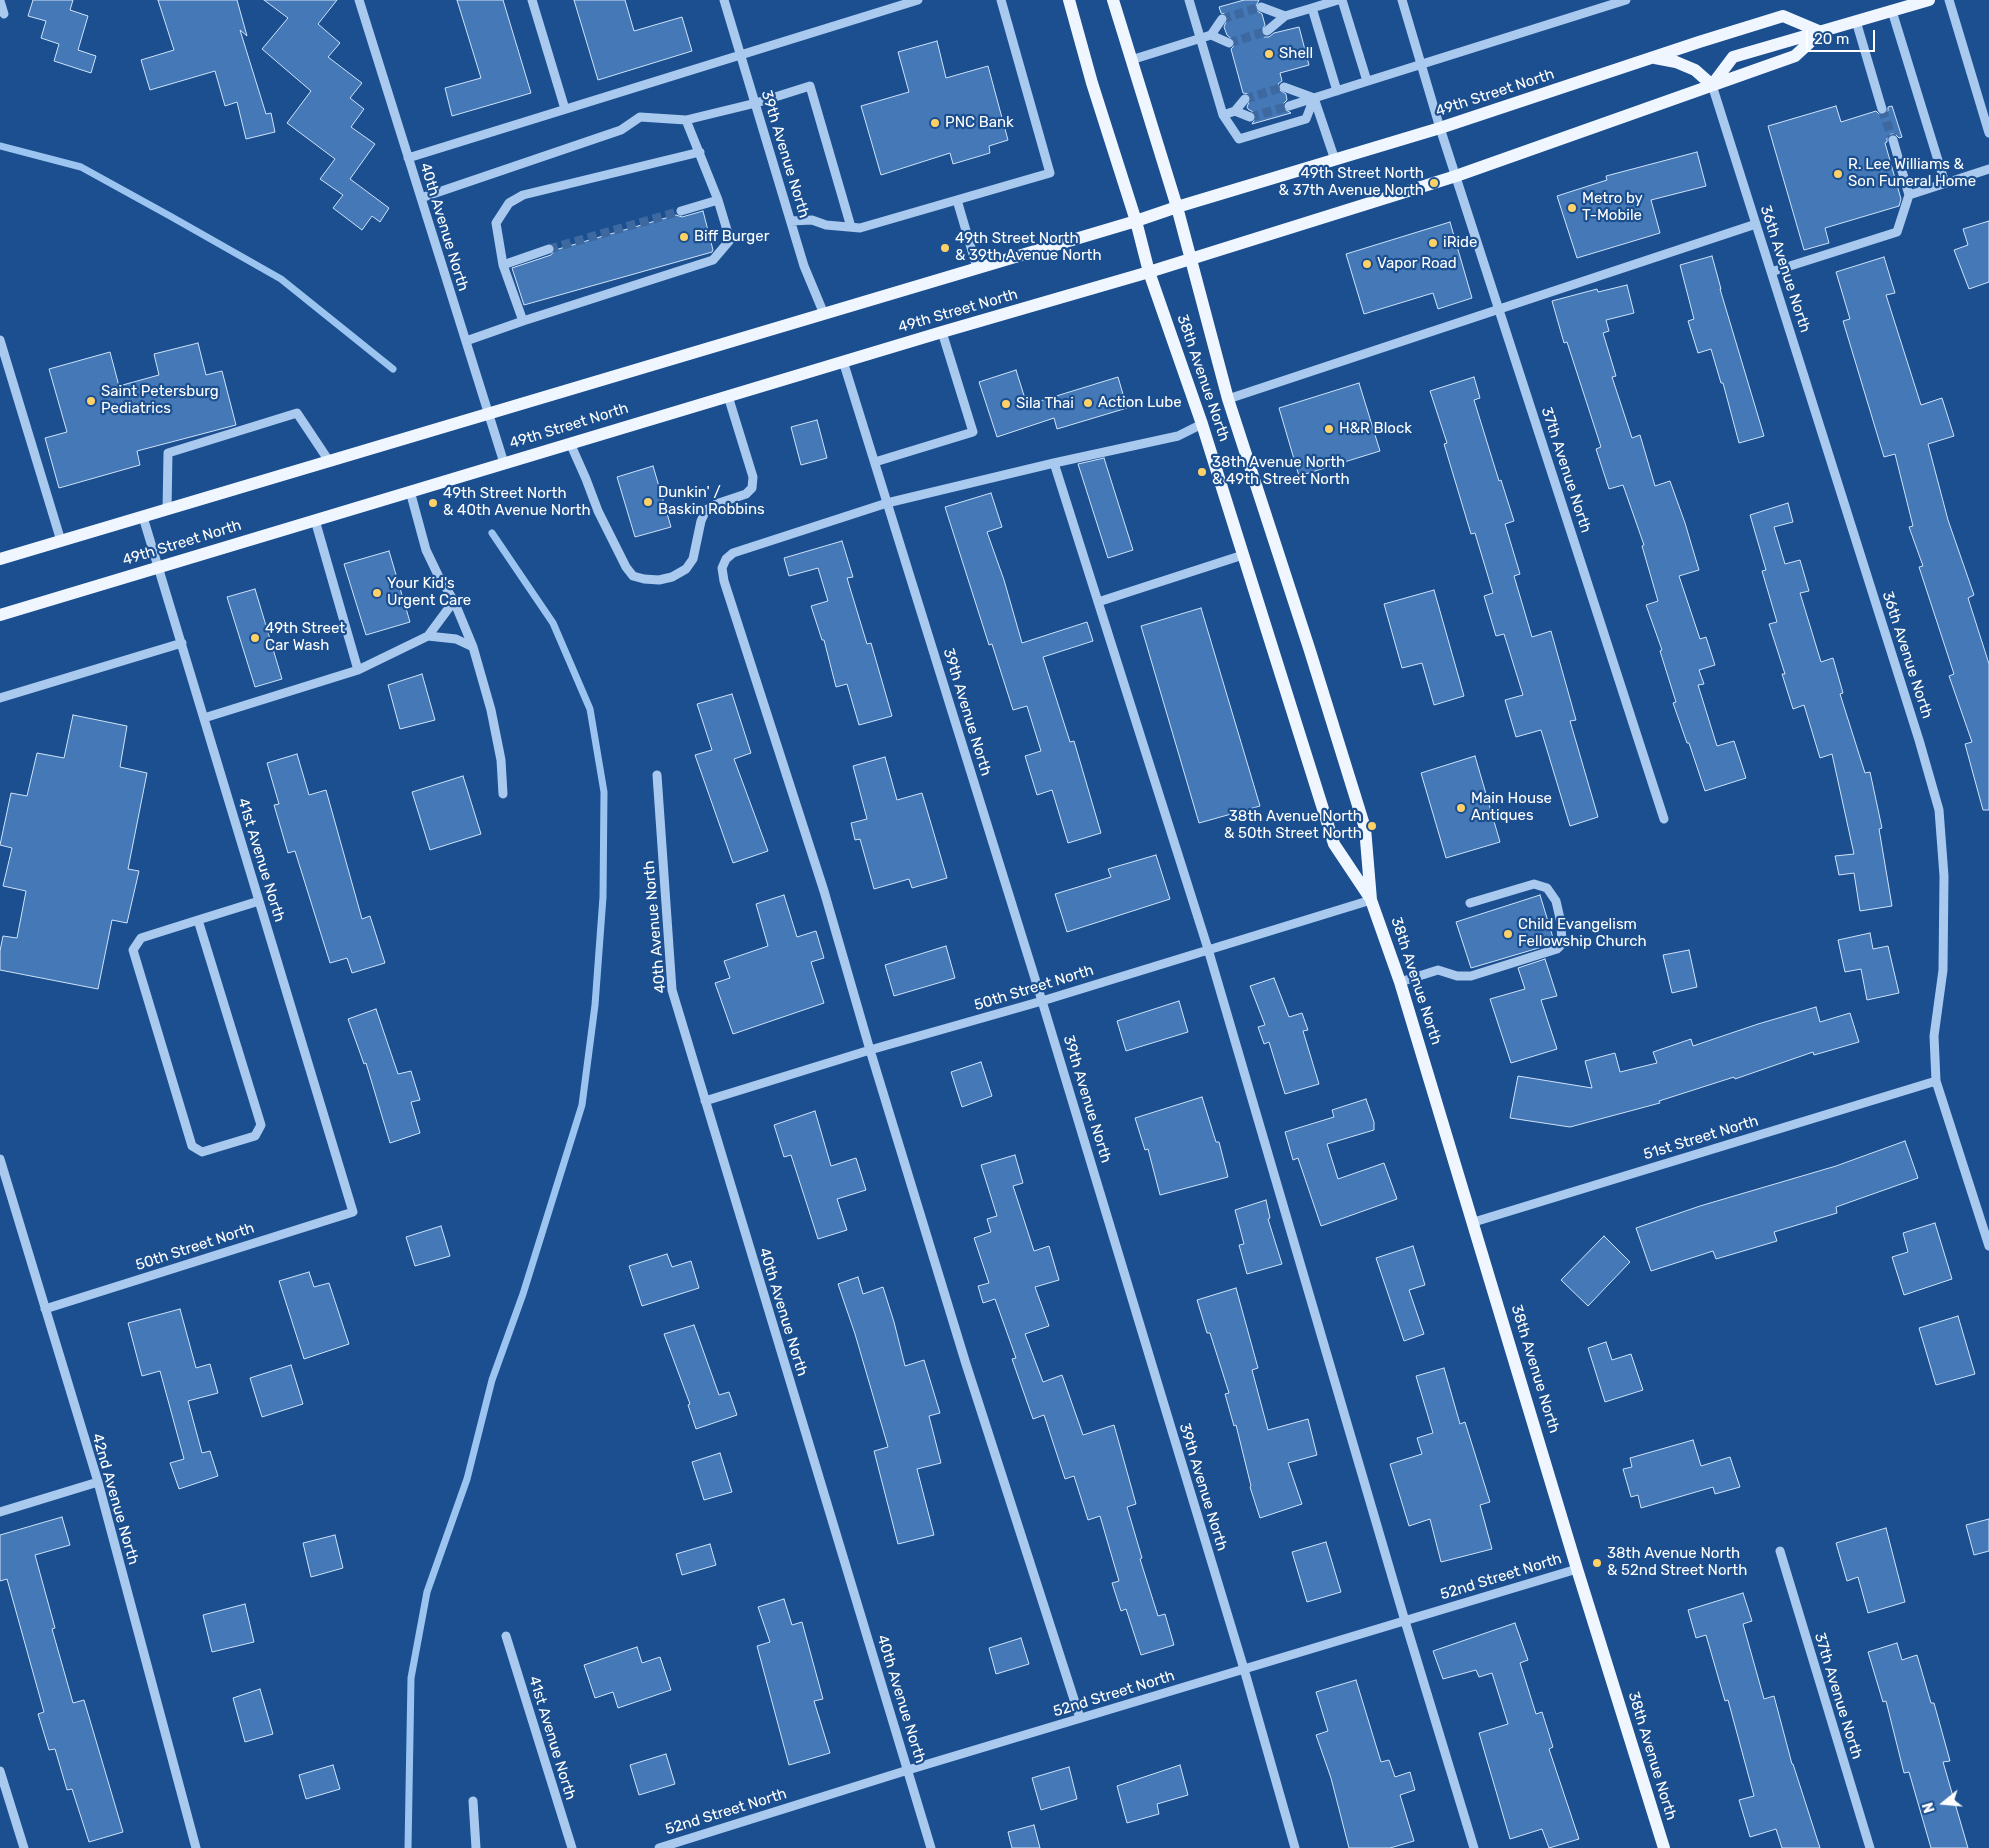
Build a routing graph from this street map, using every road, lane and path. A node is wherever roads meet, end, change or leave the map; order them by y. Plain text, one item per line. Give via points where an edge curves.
1 (359, 0) edge
2 (532, 0) edge
3 (724, 0) edge
4 (918, 0) edge
5 (1001, 0) edge
6 (1069, 0) edge
7 (1112, 0) edge
8 (1189, 0) edge
9 (1338, 0) edge
10 (1342, 0) edge
11 (1402, 0) edge
12 (1626, 0) edge
13 (1929, 0) edge
14 (1950, 0) edge
15 (0, 1) edge
16 (1261, 7) tunnel mouth
17 (1312, 8) junction
18 (1892, 11) junction
19 (4, 14) dead end
20 (1286, 16) junction
21 (1222, 19) tunnel mouth
22 (1856, 22) junction
23 (1266, 31) tunnel mouth
24 (1821, 32) junction
25 (1211, 35) junction
26 (1200, 38) junction
27 (1229, 42) tunnel mouth
28 (741, 54) junction
29 (1652, 58) junction
30 (1131, 60) junction
31 (1422, 64) junction
32 (1367, 81) junction
33 (1712, 85) junction
34 (1284, 87) tunnel mouth
35 (1337, 91) junction
36 (1314, 98) junction
37 (1244, 99) tunnel mouth
38 (756, 103) junction
39 (1289, 106) tunnel mouth
40 (565, 109) junction
41 (1882, 109) tunnel mouth
42 (1235, 111) junction
43 (1223, 115) junction
44 (1250, 117) tunnel mouth
45 (686, 120) junction
46 (1440, 128) junction
47 (1989, 134) edge
48 (1893, 140) tunnel mouth
49 (700, 152) junction
50 (408, 158) junction
51 (1335, 160) junction
52 (1989, 169) edge
53 (1456, 176) junction
54 (1945, 183) junction
55 (1909, 195) junction
56 (421, 198) junction
57 (718, 200) junction
58 (957, 200) junction
59 (1177, 207) junction
60 (681, 211) tunnel mouth
61 (791, 221) junction
62 (1136, 221) junction
63 (1756, 224) junction
64 (851, 227) junction
65 (549, 249) tunnel mouth
66 (1190, 258) junction
67 (503, 265) junction
68 (977, 268) junction
69 (1149, 272) junction
70 (1771, 272) junction
71 (1499, 309) junction
72 (824, 314) junction
73 (523, 321) junction
74 (942, 332) junction
75 (0, 340) edge
76 (466, 342) junction
77 (843, 361) junction
78 (728, 396) junction
79 (1228, 399) junction
80 (489, 413) junction
81 (1202, 424) junction
82 (570, 443) junction
83 (329, 461) junction
84 (874, 462) junction
85 (504, 463) junction
86 (1054, 463) junction
87 (410, 492) junction
88 (887, 502) junction
89 (166, 510) junction
90 (143, 516) junction
91 (315, 520) junction
92 (61, 541) junction
93 (1243, 555) junction
94 (0, 559) edge
95 (159, 568) junction
96 (454, 600) junction
97 (1098, 602) junction
98 (0, 615) edge
99 (428, 636) junction
100 (182, 643) junction
101 (473, 647) junction
102 (358, 670) junction
103 (0, 698) edge
104 (204, 718) junction
105 (658, 775) dead end
106 (503, 794) dead end
107 (1664, 819) dead end
108 (1372, 900) junction
109 (259, 901) junction
110 (1470, 903) dead end
111 (198, 920) junction
112 (1208, 949) junction
113 (1400, 982) junction
114 (1042, 1001) junction
115 (870, 1050) junction
116 (1936, 1081) junction
117 (705, 1101) junction
118 (0, 1159) edge
119 (353, 1212) joint
120 (1474, 1222) junction
121 (1989, 1246) edge
122 (46, 1309) junction
123 (98, 1482) junction
124 (0, 1512) edge
125 (1780, 1551) dead end
126 (1577, 1569) junction
127 (1405, 1621) junction
128 (506, 1636) dead end
129 (1244, 1669) junction
130 (1080, 1718) junction
131 (908, 1770) junction
132 (0, 1771) edge
133 (473, 1800) dead end
134 (24, 1848) edge
135 (196, 1848) edge
136 (476, 1848) edge
137 (572, 1848) edge
138 (659, 1848) edge
139 (931, 1848) edge
140 (1295, 1848) edge
141 (1474, 1848) edge
142 (1664, 1848) edge
143 (1870, 1848) edge

1 - 50 street, 40th Avenue North
2 - 40 street
3 - 28 street, 39th Avenue North
4 - 28 street
5 - 58 street via 1050,173
6 - 62 main road, 38th Avenue North
7 - 30 main road, 38th Avenue North
8 - 26 street
9 - 17 street
10 - 32 street
11 - 31 street, 37th Avenue North
12 - 31 street
13 - 18 main road
14 - 47 street
15 - 19 street
16 - 20 street
17 - 20 street
17 - 35 street
18 - 22 main road
18 - 54 street
20 - 23 street
21 - 25 street
22 - 24 main road
22 - 41 street
24 - 29 main road, 49th Street North via 1783,16
24 - 33 main road via 1795,56
24 - 33 main road via 1733,57
25 - 26 street
25 - 27 street
26 - 30 street
26 - 43 street
28 - 38 street, 39th Avenue North
28 - 40 street
29 - 33 main road via 1676,62 1695,70
29 - 46 main road, 49th Street North
30 - 59 main road, 38th Avenue North
31 - 32 street
31 - 46 street, 37th Avenue North
32 - 35 street
33 - 53 main road
33 - 63 street, 36th Avenue North
34 - 36 street
35 - 36 street
36 - 39 street
36 - 43 street via 1306,119 1239,140
36 - 51 street
37 - 42 street
38 - 45 street
38 - 61 street, 39th Avenue North
38 - 64 street via 810,86
40 - 50 street
42 - 43 street
42 - 44 street
45 - 49 street
45 - 56 street via 640,117 621,130
46 - 51 main road, 49th Street North
46 - 53 street, 37th Avenue North
48 - 55 street
49 - 57 street
49 - 67 street via 523,195 509,203 496,223
50 - 56 street, 40th Avenue North
51 - 59 main road, 49th Street North
52 - 54 street
53 - 66 main road
53 - 71 street, 37th Avenue North
54 - 55 street
55 - 70 street via 1897,232
56 - 76 street, 40th Avenue North
57 - 60 street
57 - 73 street via 730,240 713,260
58 - 64 street via 860,228
58 - 68 street
59 - 62 main road, 49th Street North
59 - 66 main road, 38th Avenue North
61 - 64 street via 812,220
61 - 72 street, 39th Avenue North via 804,266
62 - 68 main road
62 - 69 main road, 38th Avenue North
63 - 70 street, 36th Avenue North
63 - 71 street
65 - 67 street
66 - 69 main road, 49th Street North
66 - 79 main road, 38th Avenue North
67 - 73 street
68 - 72 main road
69 - 74 main road, 49th Street North
69 - 81 main road, 38th Avenue North
70 - 116 street, 36th Avenue North via 1920,740 1939,810 1944,876 1944,970 1934,1036
71 - 79 street
71 - 107 street, 37th Avenue North
72 - 80 main road
73 - 76 street
74 - 77 main road, 49th Street North
74 - 84 street via 973,432
75 - 92 street
76 - 80 street, 40th Avenue North
77 - 78 main road, 49th Street North
77 - 84 street, 39th Avenue North
78 - 82 main road, 49th Street North
78 - 82 street via 753,477 752,488 746,494 706,510 693,559 686,569 659,580 633,576 626,567
79 - 108 main road, 38th Avenue North via 1365,828
80 - 83 main road
80 - 85 street, 40th Avenue North
81 - 86 street via 1178,436
81 - 93 main road, 38th Avenue North
82 - 85 main road, 49th Street North
83 - 89 main road
83 - 89 street via 297,413 168,453
84 - 88 street, 39th Avenue North
85 - 87 main road, 49th Street North
86 - 88 street
86 - 97 street
87 - 91 main road, 49th Street North
87 - 96 street via 426,550
88 - 114 street, 39th Avenue North
88 - 115 street via 733,553 722,568 824,891
89 - 90 main road
90 - 92 main road
90 - 95 street, 41st Avenue North
91 - 95 main road, 49th Street North
91 - 102 street
92 - 94 main road
93 - 97 street
93 - 108 main road, 38th Avenue North via 1334,844
95 - 98 main road, 49th Street North
95 - 100 street, 41st Avenue North
96 - 99 street
96 - 101 street
97 - 112 street
99 - 101 street via 456,639
99 - 102 street
100 - 103 street
100 - 104 street, 41st Avenue North
101 - 106 street via 491,710 501,760
102 - 104 street
104 - 109 street, 41st Avenue North
105 - 117 street, 40th Avenue North via 672,990
108 - 112 street, 50th Street North
108 - 113 main road, 38th Avenue North
109 - 111 street
109 - 119 street, 41st Avenue North
110 - 113 street via 1534,884 1547,888 1556,901 1562,944 1557,949 1471,976 1457,976 1438,970
111 - 111 street via 140,938 133,950 192,1146 202,1152 256,1136 261,1125
112 - 114 street, 50th Street North
112 - 127 street
113 - 120 main road, 38th Avenue North
114 - 115 street, 50th Street North
114 - 129 street, 39th Avenue North
115 - 117 street, 50th Street North
115 - 130 street via 966,1364
116 - 120 street, 51st Street North
116 - 121 street, 36th Avenue North
117 - 131 street, 40th Avenue North
118 - 122 street, 42nd Avenue North
119 - 122 street, 50th Street North
120 - 126 main road, 38th Avenue North
122 - 123 street, 42nd Avenue North
123 - 124 street
123 - 135 street, 42nd Avenue North
125 - 143 street, 37th Avenue North
126 - 127 street, 52nd Street North
126 - 142 main road, 38th Avenue North
127 - 129 street, 52nd Street North
127 - 141 street
128 - 137 street, 41st Avenue North
129 - 130 street, 52nd Street North
129 - 140 street, 39th Avenue North
130 - 131 street, 52nd Street North
131 - 138 street, 52nd Street North
131 - 139 street, 40th Avenue North
132 - 134 street
133 - 136 street

